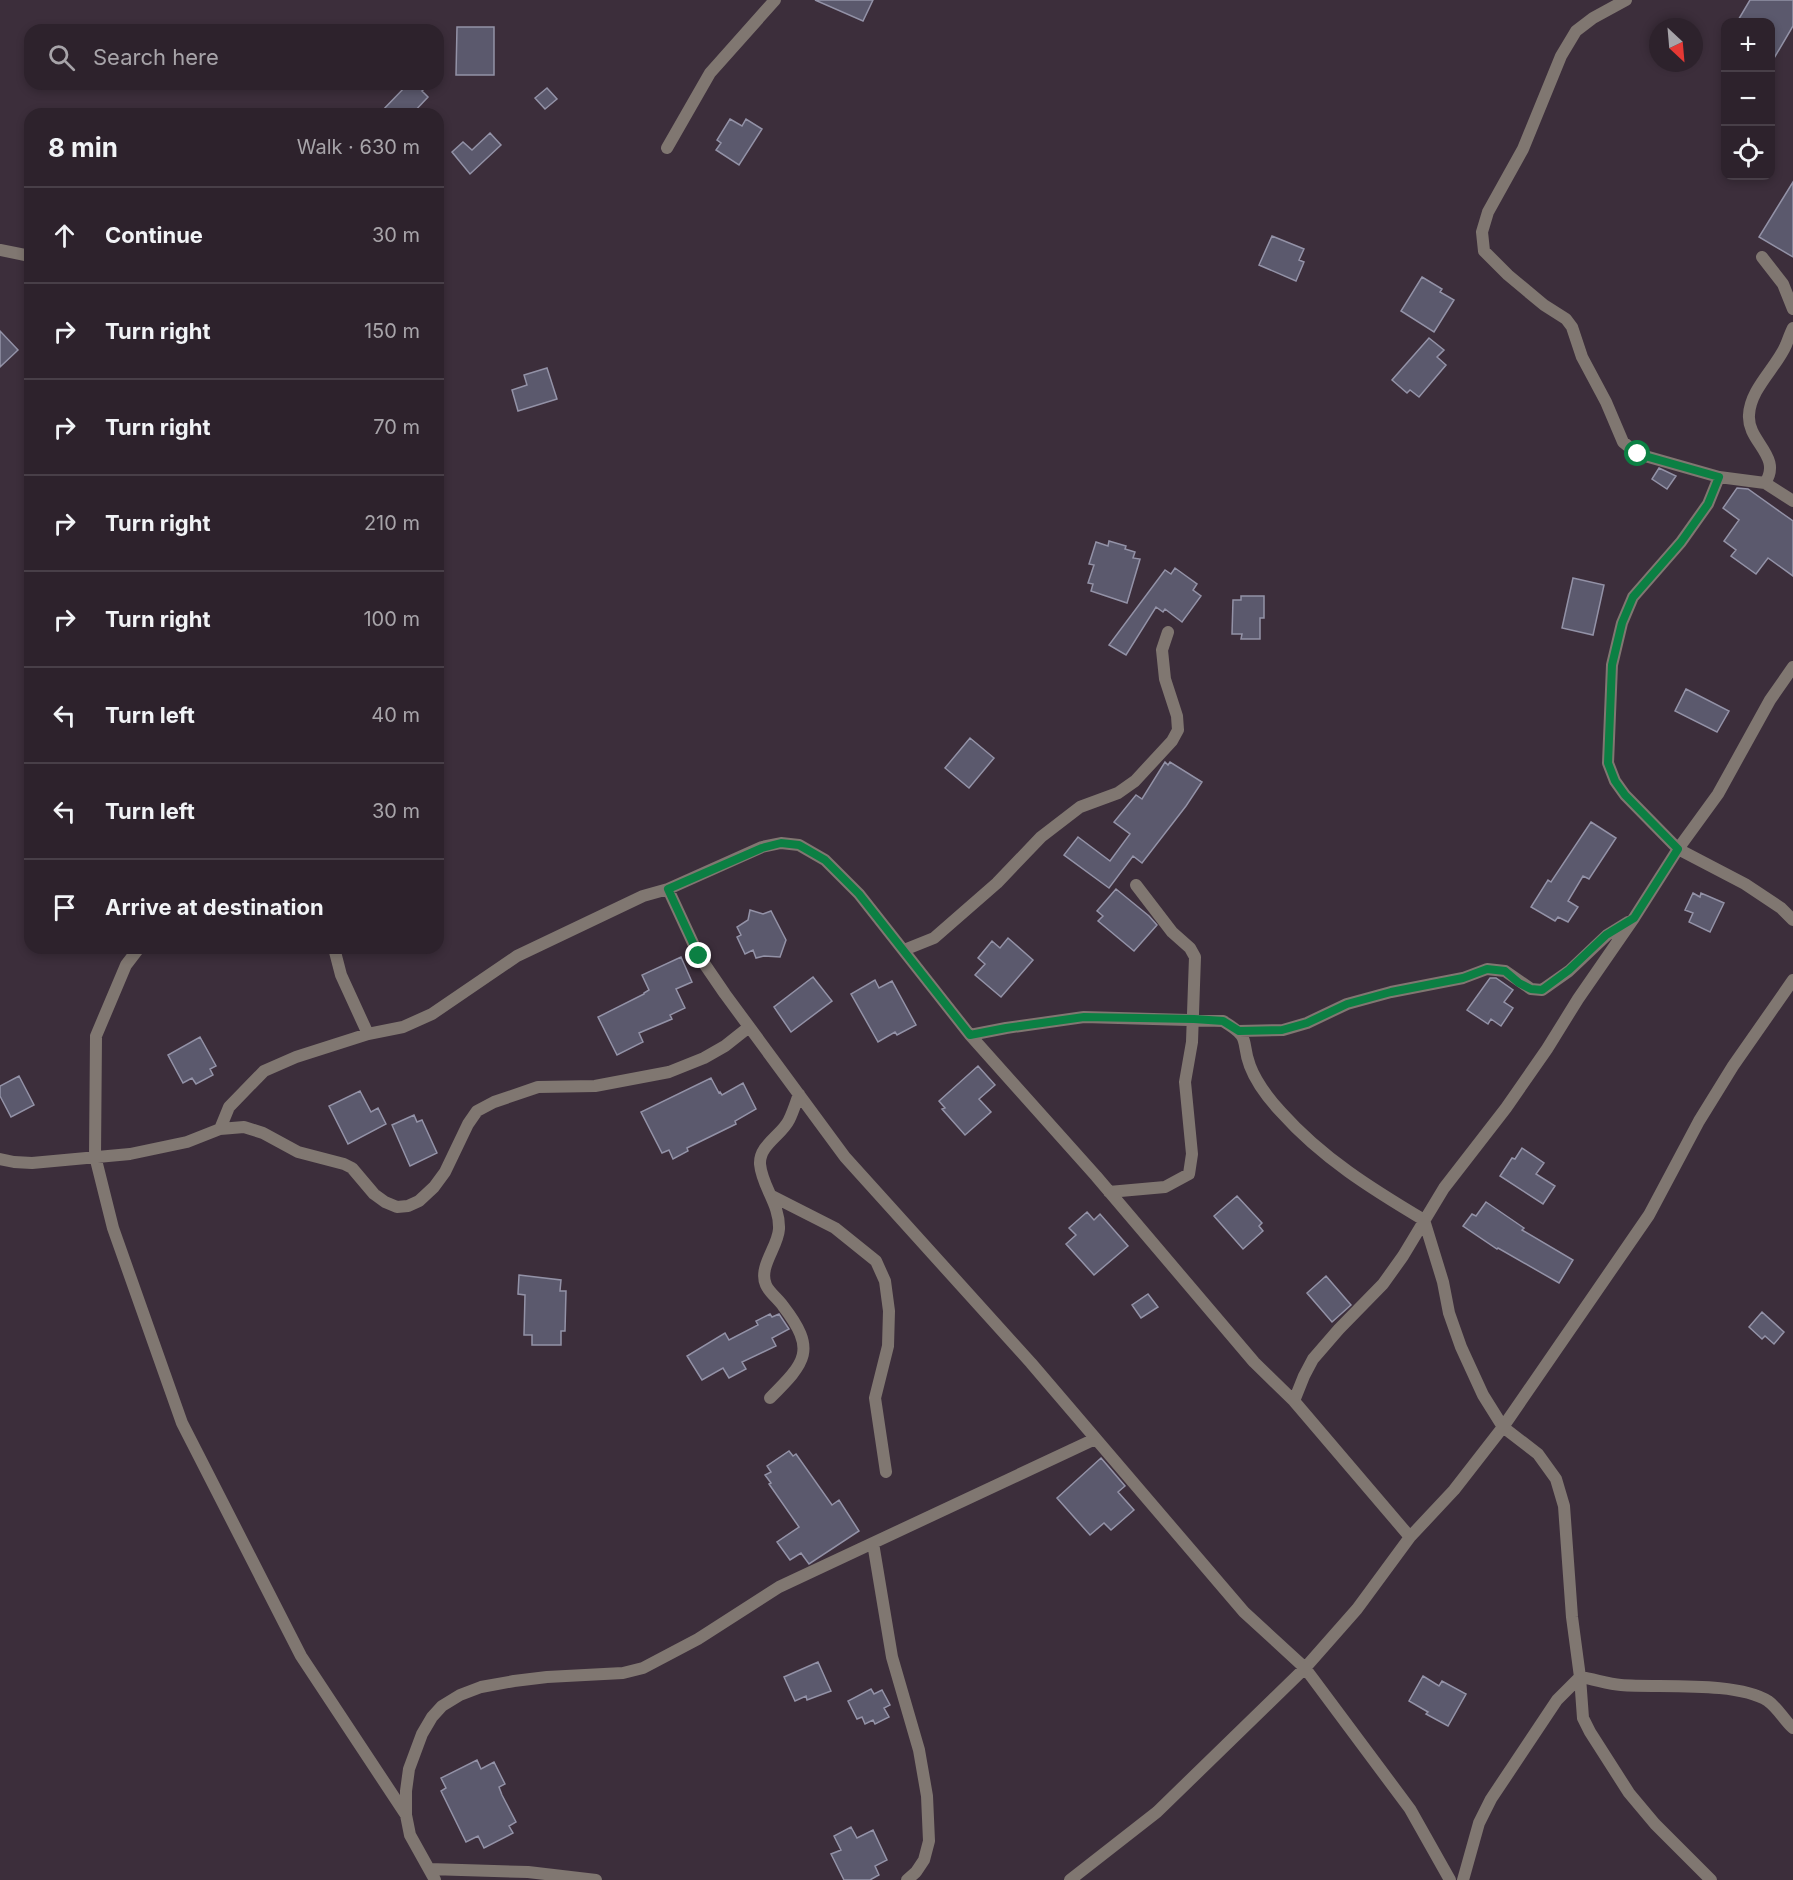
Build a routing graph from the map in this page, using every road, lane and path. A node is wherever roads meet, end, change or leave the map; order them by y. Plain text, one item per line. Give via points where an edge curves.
1 (775, 0) edge
2 (1626, 0) edge
3 (667, 148) dead end
4 (0, 250) edge
5 (24, 255) edge
6 (1762, 256) dead end
7 (1793, 309) edge
8 (1793, 328) edge
9 (1719, 477) junction
10 (1765, 483) junction
11 (1793, 501) edge
12 (1168, 632) dead end
13 (1793, 667) edge
14 (1678, 849) junction
15 (1136, 885) dead end
16 (668, 889) junction
17 (1634, 918) junction
18 (1793, 920) edge
19 (904, 950) junction
20 (134, 954) edge
21 (336, 954) edge
22 (1793, 980) edge
23 (1194, 1019) junction
24 (749, 1027) junction
25 (1239, 1031) junction
26 (368, 1034) junction
27 (970, 1035) junction
28 (799, 1094) junction
29 (220, 1129) junction
30 (95, 1156) junction
31 (0, 1159) edge
32 (1109, 1192) junction
33 (772, 1196) junction
34 (1424, 1220) junction
35 (770, 1398) dead end
36 (1294, 1401) junction
37 (1503, 1427) junction
38 (1095, 1439) junction
39 (886, 1472) dead end
40 (1410, 1537) junction
41 (873, 1543) junction
42 (1305, 1668) junction
43 (1580, 1677) junction
44 (1793, 1728) edge
45 (406, 1815) junction
46 (429, 1869) junction
47 (435, 1880) edge
48 (596, 1880) edge
49 (907, 1880) edge
50 (1070, 1880) edge
51 (1450, 1880) edge
52 (1463, 1880) edge
53 (1711, 1880) edge

1 - 3 street via 710,73
2 - 9 street via 1576,31 1561,56 1523,149 1488,212 1482,241 1490,258 1572,327 1582,357 1623,442 1638,454
4 - 5 street
6 - 7 street via 1783,285
8 - 10 street via 1761,385 1749,416 1753,434 1771,466
9 - 10 street
9 - 14 street via 1708,504 1681,542 1633,597 1612,665 1608,763 1611,772 1625,795
10 - 11 street
12 - 19 street via 1162,650 1165,680 1177,716 1178,729 1172,741 1127,787 1080,807 1041,837 997,883 934,938
13 - 14 street via 1770,700 1718,794
14 - 17 street
14 - 18 street via 1745,884
15 - 23 street via 1195,957
16 - 19 street via 762,848 781,843 799,845 825,860 859,894
16 - 24 street via 699,956
16 - 26 street via 643,896 517,956 432,1014 403,1027
17 - 25 street via 1606,935 1542,990 1519,983 1505,971 1487,969 1347,1004 1282,1030
17 - 34 street via 1506,1108
19 - 27 street
20 - 30 street via 96,1036
21 - 26 street
22 - 37 street via 1716,1094 1649,1215
23 - 25 street via 1223,1021
23 - 27 street via 1084,1017
23 - 32 street via 1185,1082 1192,1154 1190,1174 1165,1187
24 - 28 street
24 - 29 street via 704,1058 669,1072 595,1086 538,1087 494,1102 477,1111 468,1124 440,1180 419,1201 408,1206 384,1202 344,1164 298,1152 244,1127
25 - 34 street via 1258,1082 1311,1143 1360,1181
26 - 29 street via 264,1071 229,1107
27 - 32 street
28 - 33 street via 789,1121 762,1152 760,1163
28 - 38 street via 845,1157
29 - 30 street via 187,1142 130,1154
30 - 31 street via 32,1162
30 - 45 street via 113,1228 182,1423 301,1656
32 - 36 street via 1254,1362
33 - 35 street via 779,1230 765,1269 766,1285 798,1326 805,1346 791,1377
33 - 39 street via 835,1228 876,1261 885,1281 888,1347 875,1398
34 - 36 street via 1383,1284 1313,1359
34 - 37 street via 1461,1347
36 - 40 street
37 - 40 street via 1454,1490
37 - 43 street via 1538,1454 1556,1479 1564,1506
38 - 41 street
38 - 42 street via 1244,1612
40 - 42 street via 1357,1608
41 - 45 street via 778,1587 698,1639 643,1668 514,1681 460,1695 442,1706 422,1734 409,1769
41 - 49 street via 892,1657 919,1750 927,1796 929,1841 924,1860
42 - 50 street via 1157,1812
42 - 51 street via 1410,1809
43 - 44 street via 1620,1685 1752,1694 1767,1701
43 - 52 street via 1557,1700 1491,1799 1479,1823
43 - 53 street via 1583,1718 1623,1785 1655,1824
45 - 46 street via 410,1835
46 - 47 street
46 - 48 street via 528,1872

